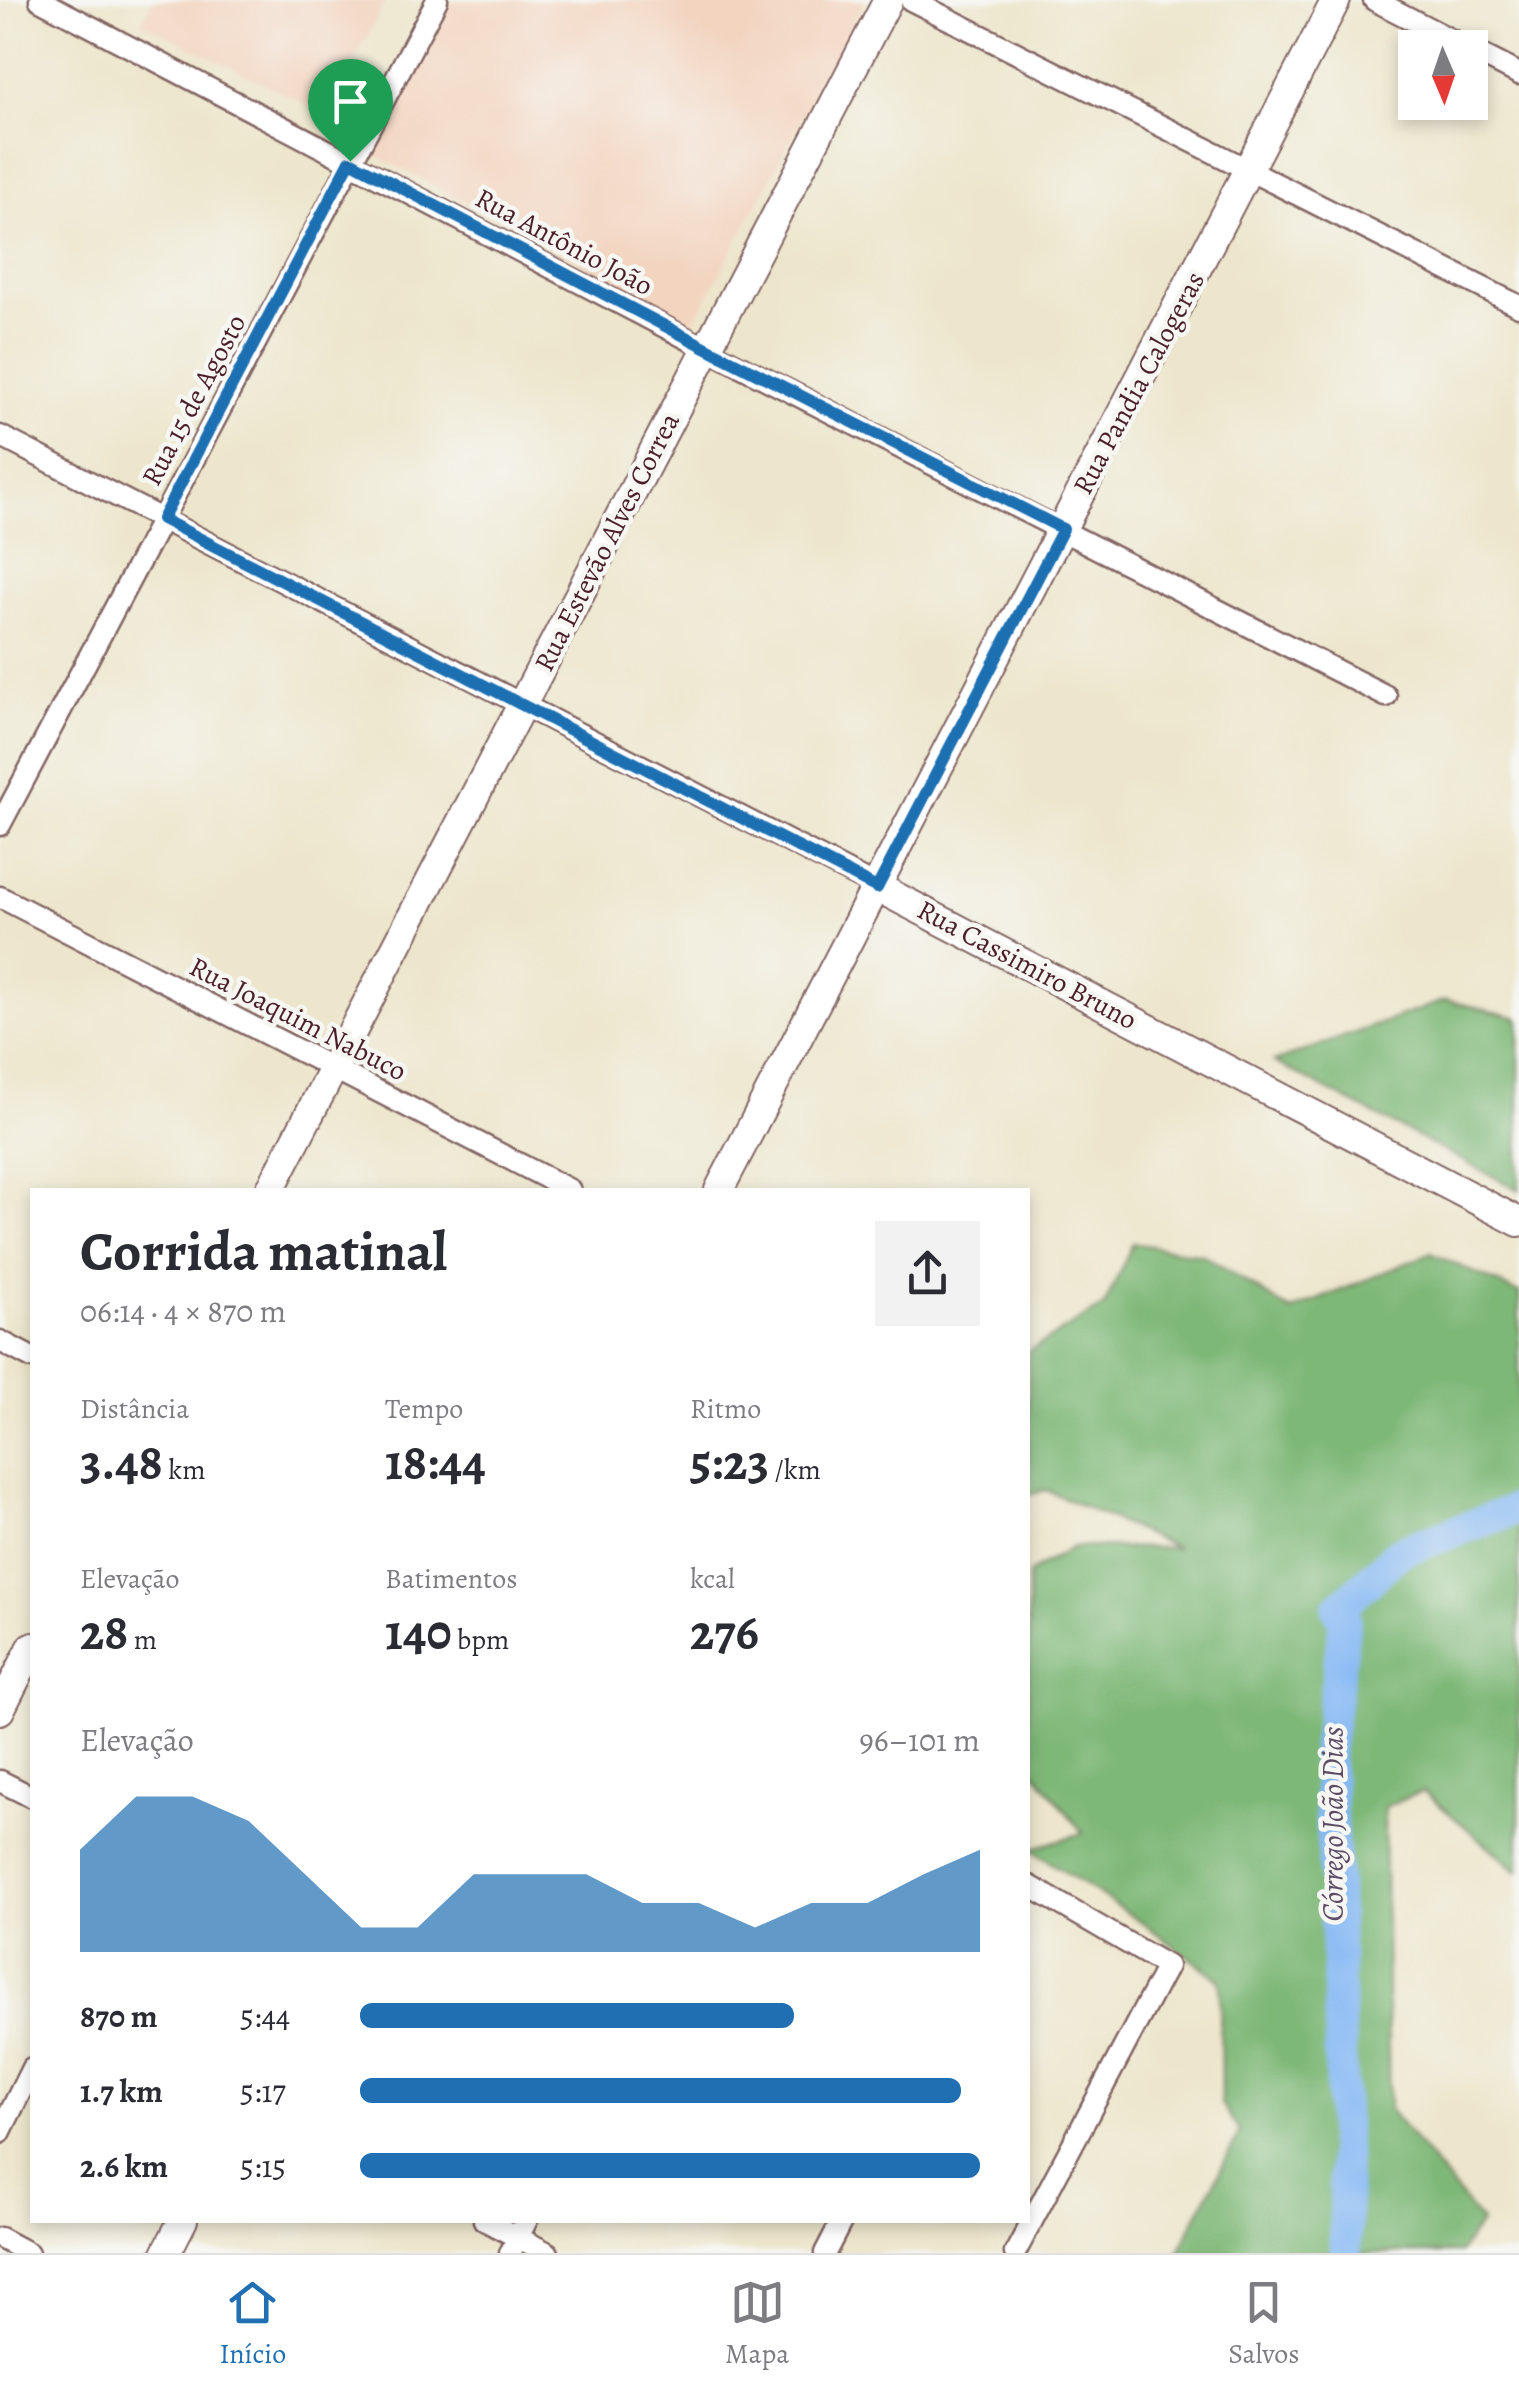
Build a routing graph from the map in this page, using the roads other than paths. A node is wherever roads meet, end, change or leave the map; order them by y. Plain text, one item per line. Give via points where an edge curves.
1 (40, 0) edge
2 (437, 0) edge
3 (888, 0) edge
4 (912, 0) edge
5 (1336, 0) edge
6 (1374, 0) edge
7 (1433, 30) edge
8 (1488, 58) edge
9 (1519, 74) edge
10 (350, 161) junction
11 (1250, 171) junction
12 (1519, 306) edge
13 (707, 348) junction
14 (0, 436) edge
15 (162, 519) junction
16 (1063, 529) junction
17 (1386, 696) dead end
18 (522, 704) junction
19 (0, 826) edge
20 (877, 888) junction
21 (0, 897) edge
22 (333, 1068) junction
23 (271, 1188) edge
24 (566, 1188) edge
25 (720, 1188) edge
26 (1519, 1222) edge
27 (0, 1341) edge
28 (30, 1357) edge
29 (30, 1651) edge
30 (0, 1710) edge
31 (0, 1780) edge
32 (30, 1796) edge
33 (1030, 1885) edge
34 (30, 2072) edge
35 (0, 2133) edge
36 (181, 2223) edge
37 (490, 2223) edge
38 (840, 2223) edge
39 (518, 2237) edge
40 (0, 2238) edge
41 (28, 2253) edge
42 (166, 2253) edge
43 (548, 2253) edge
44 (825, 2253) edge
45 (1015, 2253) edge

1 - 10 street, Rua Antônio João
2 - 10 street, Rua 15 de Agosto
3 - 13 main road, Rua Estevão Alves Correa
4 - 11 street
5 - 11 main road, Rua Pandia Calogeras
6 - 7 street
8 - 9 street
10 - 13 street, Rua Antônio João
10 - 15 street, Rua 15 de Agosto
11 - 12 street
11 - 16 main road, Rua Pandia Calogeras
13 - 16 street, Rua Antônio João
13 - 18 main road, Rua Estevão Alves Correa
14 - 15 street, Rua Cassimiro Bruno
15 - 18 street, Rua Cassimiro Bruno
15 - 19 street, Rua 15 de Agosto
16 - 17 street, Rua Antônio João
16 - 20 main road, Rua Pandia Calogeras
18 - 20 street, Rua Cassimiro Bruno
18 - 22 main road, Rua Estevão Alves Correa
20 - 25 main road, Rua Pandia Calogeras
20 - 26 main road, Rua Cassimiro Bruno
21 - 22 street, Rua Joaquim Nabuco
22 - 23 main road, Rua Estevão Alves Correa
22 - 24 street, Rua Joaquim Nabuco
27 - 28 street
29 - 30 main road
31 - 32 street
33 - 45 street via 1167,1966
34 - 35 street
36 - 42 main road
37 - 39 street
38 - 44 street
39 - 43 street
40 - 41 street

